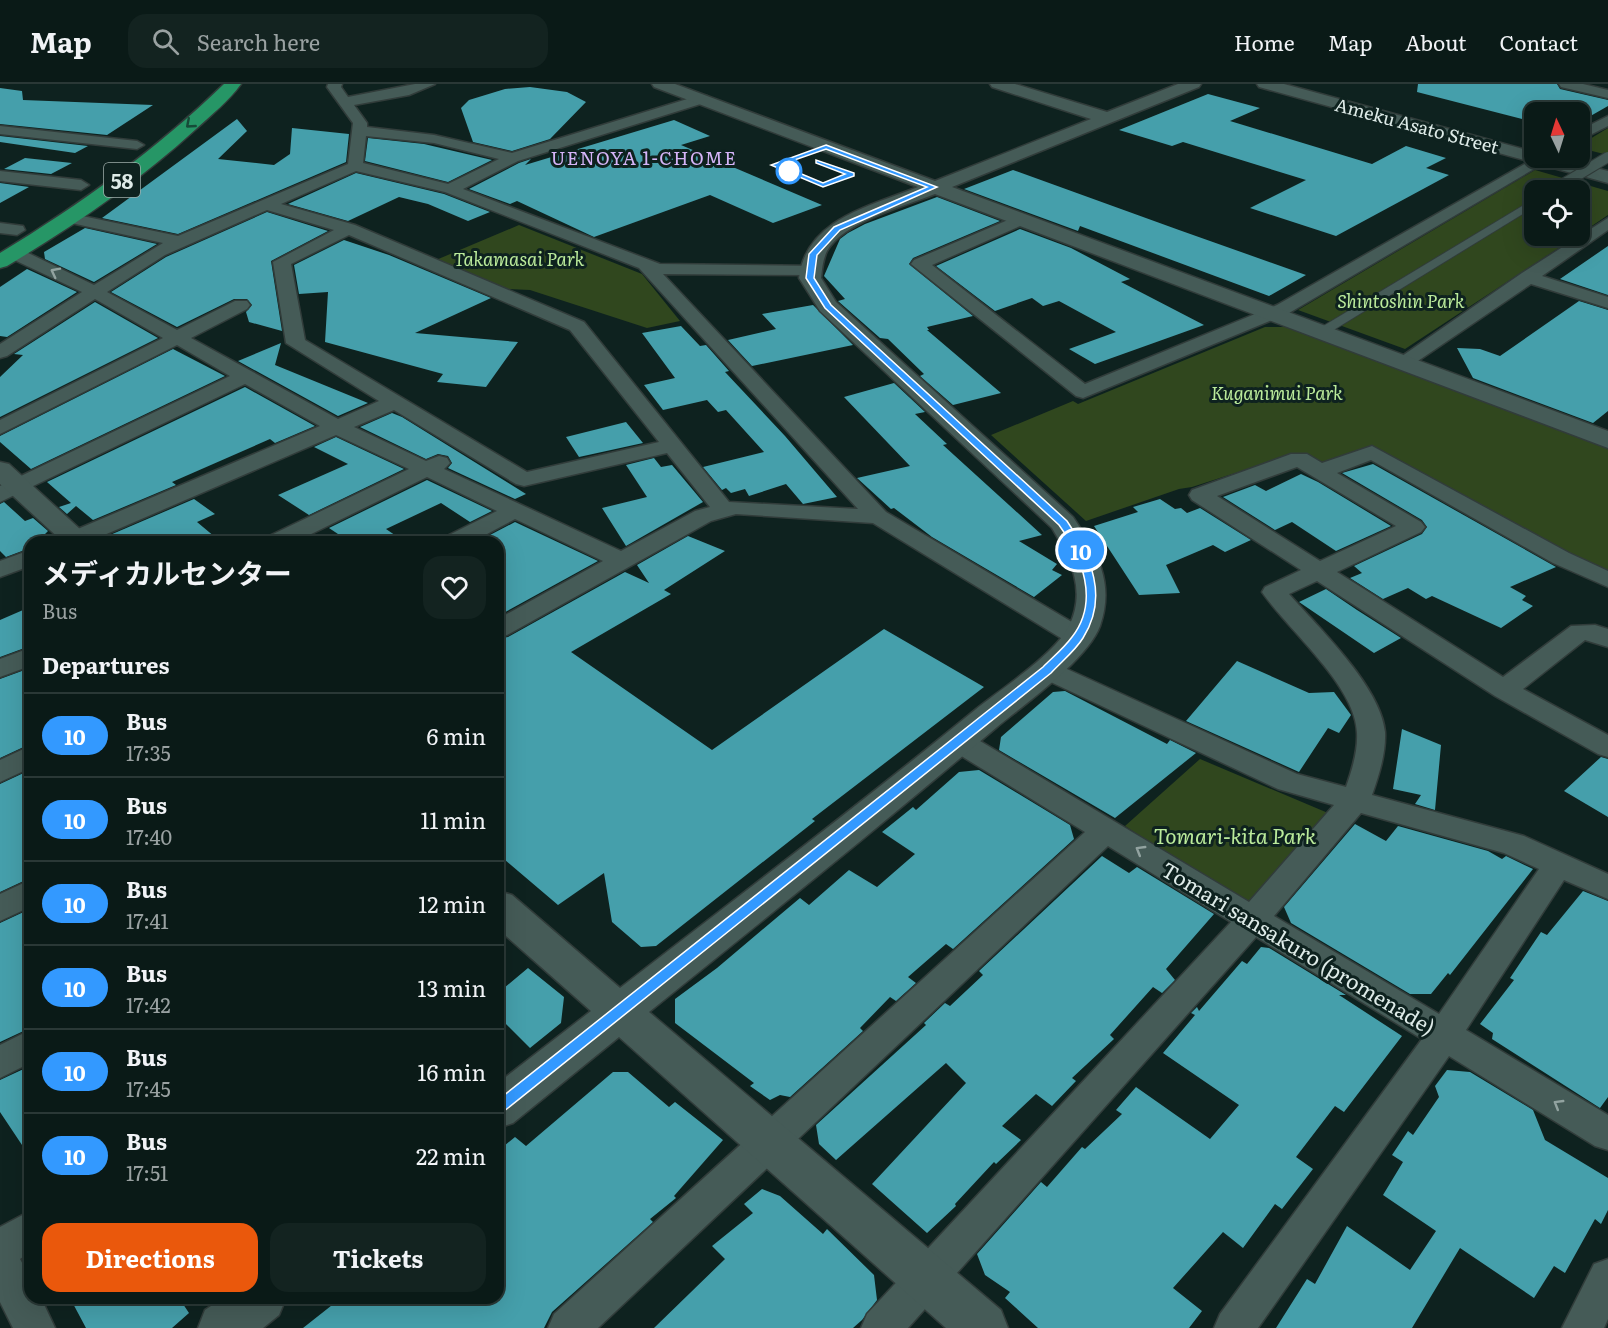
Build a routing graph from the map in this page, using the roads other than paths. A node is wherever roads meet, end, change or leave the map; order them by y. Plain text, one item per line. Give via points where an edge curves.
1 (233, 84) edge
2 (335, 84) edge
3 (428, 84) edge
4 (660, 84) edge
5 (999, 84) edge
6 (1193, 84) edge
7 (1264, 84) edge
8 (1300, 84) edge
9 (1566, 84) edge
10 (1608, 94) edge
11 (702, 99) junction
12 (345, 102) junction
13 (1107, 118) junction
14 (1608, 120) edge
15 (0, 130) edge
16 (1590, 130) edge
17 (154, 131) dead end
18 (359, 131) junction
19 (136, 145) junction
20 (1524, 151) edge
21 (1524, 152) edge
22 (1608, 157) edge
23 (118, 158) dead end
24 (513, 158) junction
25 (1524, 163) edge
26 (1590, 163) edge
27 (356, 166) junction
28 (1579, 168) edge
29 (1608, 168) edge
30 (100, 172) dead end
31 (0, 176) edge
32 (1608, 177) edge
33 (1570, 180) edge
34 (81, 185) junction
35 (933, 187) junction
36 (450, 189) junction
37 (59, 201) dead end
38 (268, 205) junction
39 (1524, 208) edge
40 (34, 218) dead end
41 (68, 218) junction
42 (1021, 220) junction
43 (1608, 223) edge
44 (8, 229) edge
45 (349, 229) junction
46 (181, 242) junction
47 (5, 252) edge
48 (647, 267) junction
49 (810, 270) junction
50 (1528, 277) junction
51 (95, 292) junction
52 (1608, 303) edge
53 (241, 305) dead end
54 (1272, 314) junction
55 (1327, 328) dead end
56 (174, 338) junction
57 (0, 352) edge
58 (1402, 363) junction
59 (245, 376) junction
60 (395, 402) junction
61 (335, 426) junction
62 (0, 428) edge
63 (1608, 440) edge
64 (674, 445) junction
65 (470, 448) junction
66 (427, 469) junction
67 (1319, 472) junction
68 (7, 484) edge
69 (723, 509) junction
70 (515, 510) junction
71 (878, 517) junction
72 (70, 536) edge
73 (84, 536) edge
74 (287, 536) edge
75 (465, 536) edge
76 (24, 560) edge
77 (620, 560) junction
78 (0, 570) edge
79 (1317, 571) junction
80 (1608, 580) edge
81 (504, 626) edge
82 (1078, 637) junction
83 (1608, 639) edge
84 (24, 659) edge
85 (0, 669) edge
86 (1047, 670) junction
87 (1504, 690) junction
88 (960, 742) junction
89 (1608, 747) edge
90 (24, 759) edge
91 (0, 771) edge
92 (1356, 800) junction
93 (1106, 830) junction
94 (1558, 864) junction
95 (1608, 887) edge
96 (24, 895) edge
97 (0, 909) edge
98 (504, 911) edge
99 (1253, 919) junction
100 (619, 1012) junction
101 (1444, 1035) junction
102 (24, 1049) edge
103 (0, 1063) edge
104 (504, 1104) edge
105 (1608, 1134) edge
106 (770, 1142) junction
107 (24, 1233) edge
108 (0, 1250) edge
109 (0, 1262) edge
110 (926, 1278) junction
111 (1608, 1278) edge
112 (254, 1304) edge
113 (35, 1328) edge
114 (223, 1328) edge
115 (568, 1328) edge
116 (881, 1328) edge
117 (983, 1328) edge
118 (1234, 1328) edge
119 (1582, 1328) edge

1 -> 41 highway, 58 via 165,146
2 - 12 street
3 - 12 street
4 - 11 street
5 - 13 street
6 - 13 street
7 - 21 street, Ameku Asato Street
8 - 20 street, Ameku Asato Street
9 - 10 street
11 - 24 street
11 - 35 street
12 - 18 street via 358,119
13 - 35 street
14 - 16 street
15 - 19 street
17 - 19 highway, 58
18 - 24 street via 434,139
18 - 27 street
19 - 23 highway, 58
22 - 33 street, bridge
24 - 36 street
25 - 54 street
26 - 29 street
27 - 36 street
27 - 38 street
28 - 32 street, Ameku Asato Street
30 - 34 highway, 58
31 - 34 street
34 - 37 highway, 58
35 - 42 street
35 - 49 street via 837,228 813,254
36 - 48 street
38 - 45 street
38 - 46 street
39 - 55 street
40 - 44 highway
41 - 46 street
41 - 47 highway, 58
42 - 54 street
42 - 54 street via 920,264 1083,392
43 - 50 street
44 - 47 highway
45 - 60 street via 282,262 296,343
45 - 64 street via 577,326
46 - 51 street via 153,254
51 -> 47 street
48 - 49 street
48 - 71 street
49 - 82 street via 813,288 828,306 1063,523 1086,560 1092,588 1088,615
50 - 52 street
50 - 58 street
51 - 56 street
51 - 57 street
53 - 56 street
54 - 58 street
56 - 59 street
56 - 62 street
58 - 63 street
59 - 61 street
59 - 68 street
60 - 61 street
60 - 65 street
61 - 66 street
61 - 73 street
64 - 65 street via 524,480
64 - 69 street
65 - 66 street
66 - 70 street
66 - 74 street
67 - 79 street via 1413,527
67 - 79 street via 1299,459 1200,495
67 - 80 street via 1372,452 1561,558
68 - 72 street
69 - 71 street
69 - 77 street
70 - 75 street
70 - 77 street
71 - 82 street
76 - 78 street
77 - 81 street
79 - 87 street
79 - 92 street via 1274,592 1343,672 1367,714 1371,733 1367,767
82 - 86 street
83 - 87 street via 1580,632
84 - 85 street
86 - 88 street
86 - 92 street via 1288,782
87 - 89 street
88 - 93 street, Tomari sansakuro (promenade)
88 - 100 street
90 - 91 street
92 - 94 street via 1513,844
92 - 99 street
99 -> 93 street, Tomari sansakuro (promenade)
93 - 106 street
94 - 95 street
94 - 101 street
96 - 97 street
98 - 100 street
99 - 101 street, Tomari sansakuro (promenade)
99 - 110 street
100 - 104 street
100 - 106 street
105 -> 101 street, Tomari sansakuro (promenade)
101 - 118 street
102 - 103 street
106 - 110 street
106 - 115 street
107 - 108 street
109 - 113 street
110 - 116 street
110 - 117 street
111 - 119 street
112 - 114 street

